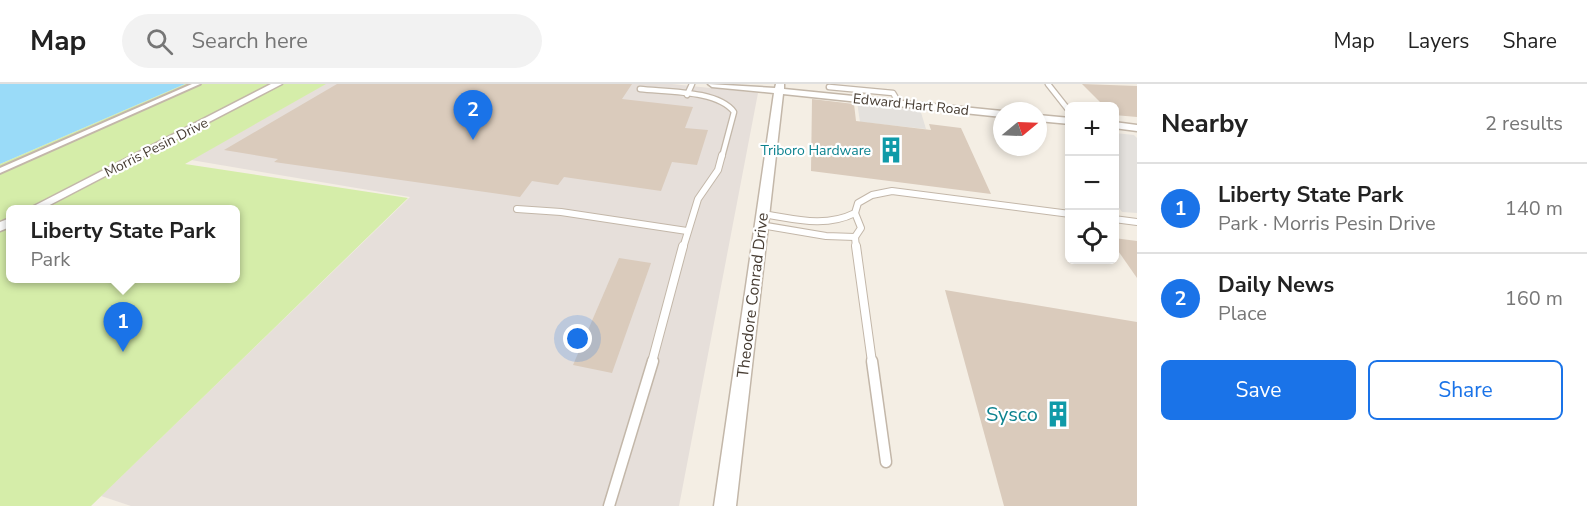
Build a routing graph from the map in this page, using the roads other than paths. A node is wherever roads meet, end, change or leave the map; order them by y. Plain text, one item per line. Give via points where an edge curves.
1 (197, 84) edge
2 (278, 84) edge
3 (692, 84) edge
4 (712, 84) edge
5 (1048, 84) edge
6 (779, 87) edge
7 (829, 87) dead end
8 (640, 89) dead end
9 (687, 95) junction
10 (899, 103) junction
11 (1065, 106) edge
12 (993, 113) edge
13 (1047, 118) edge
14 (1065, 120) edge
15 (1119, 126) edge
16 (1137, 128) edge
17 (0, 171) edge
18 (44, 205) edge
19 (517, 209) dead end
20 (855, 213) junction
21 (1065, 213) edge
22 (762, 220) junction
23 (1119, 220) edge
24 (1137, 222) edge
25 (687, 231) junction
26 (855, 237) junction
27 (886, 462) dead end
28 (609, 506) edge
29 (725, 506) edge

1 - 17 street
2 - 18 street, Morris Pesin Drive
3 - 9 lane
4 - 6 street, Edward Hart Road
5 - 11 lane
6 - 10 street, Edward Hart Road
6 - 22 street, Theodore Conrad Drive
7 - 10 lane via 893,93
8 - 9 lane
9 - 25 lane via 726,102 734,112 718,170 698,199
10 - 12 street, Edward Hart Road
13 - 14 street
15 - 16 street
19 - 25 lane
20 - 21 lane via 858,203 892,191
20 - 22 lane via 836,222
20 - 26 lane via 861,228
22 - 26 lane via 826,236
22 - 29 street, Theodore Conrad Drive
23 - 24 lane
25 - 28 lane
26 - 27 lane

